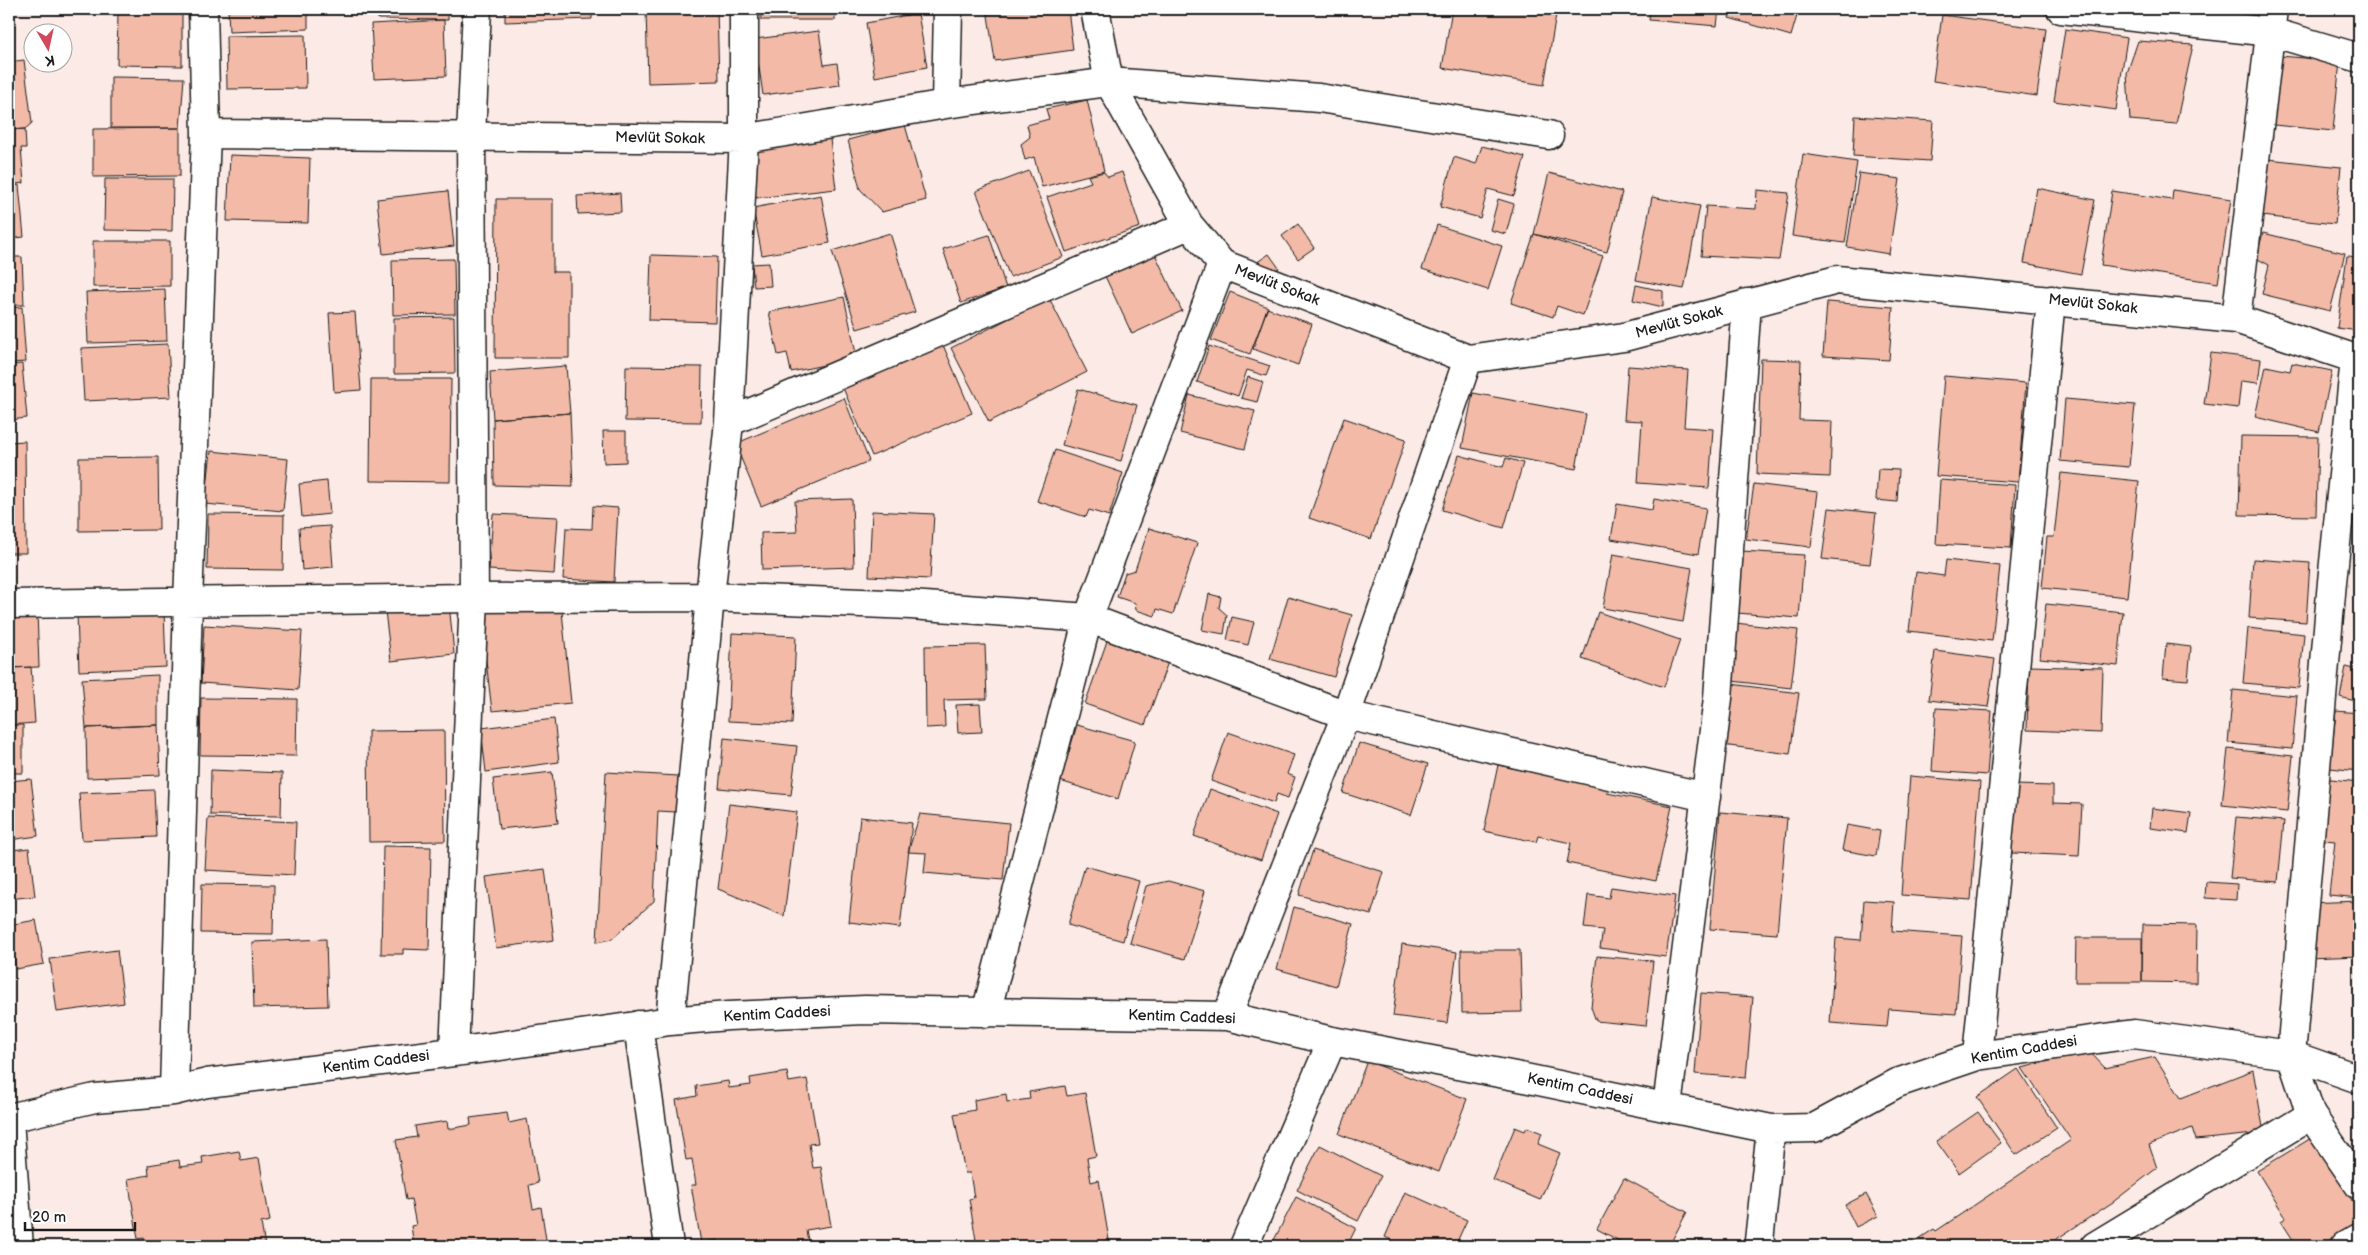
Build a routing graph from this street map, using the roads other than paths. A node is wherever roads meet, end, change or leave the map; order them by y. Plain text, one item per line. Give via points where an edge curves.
1 (203, 9) edge
2 (477, 9) edge
3 (744, 9) edge
4 (948, 9) edge
5 (1094, 9) edge
6 (2062, 9) edge
7 (2272, 20) edge
8 (2359, 58) edge
9 (1109, 82) junction
10 (946, 104) junction
11 (206, 134) junction
12 (471, 135) junction
13 (1549, 135) dead end
14 (744, 139) junction
15 (1189, 225) junction
16 (1222, 264) junction
17 (2051, 300) junction
18 (1747, 303) junction
19 (2236, 319) junction
20 (1468, 359) junction
21 (2357, 359) edge
22 (729, 422) junction
23 (710, 597) junction
24 (474, 598) junction
25 (188, 602) junction
26 (9, 604) edge
27 (1088, 618) junction
28 (1346, 715) junction
29 (1706, 797) junction
30 (986, 1013) junction
31 (1227, 1016) junction
32 (670, 1021) junction
33 (638, 1025) junction
34 (1332, 1041) junction
35 (454, 1052) junction
36 (2291, 1055) junction
37 (1977, 1056) junction
38 (2359, 1080) edge
39 (174, 1091) junction
40 (1667, 1107) junction
41 (2311, 1115) junction
42 (9, 1120) edge
43 (1771, 1129) junction
44 (2359, 1185) edge
45 (2359, 1238) edge
46 (1758, 1244) edge
47 (19, 1246) edge
48 (670, 1246) edge
49 (1244, 1246) edge
50 (2095, 1246) edge
51 (2345, 1246) edge

1 - 11 street
2 - 12 street
3 - 14 street
4 - 10 street
5 - 9 street, Mevlüt Sokak
6 - 7 street
7 - 8 street
7 - 19 street
9 - 10 street, Mevlüt Sokak
9 - 13 street via 1319,98
9 - 15 street, Mevlüt Sokak
10 - 14 street, Mevlüt Sokak
11 - 12 street, Mevlüt Sokak
11 - 25 street
12 - 14 street, Mevlüt Sokak
12 - 24 street
14 - 22 street
15 - 16 street, Mevlüt Sokak
15 - 22 street
16 - 20 street, Mevlüt Sokak
16 - 27 street
17 - 18 street, Mevlüt Sokak via 1837,280
17 - 19 street, Mevlüt Sokak
17 - 37 street
18 - 20 street, Mevlüt Sokak via 1624,337
18 - 29 street via 1718,698
19 - 21 street, Mevlüt Sokak
20 - 28 street
21 - 36 street via 2332,582
22 - 23 street
23 - 24 street
23 - 27 street via 911,605
23 - 32 street
24 - 25 street
24 - 35 street
25 - 26 street
25 - 39 street
27 - 28 street
27 - 30 street
28 - 29 street
28 - 31 street
29 - 40 street
30 - 31 street, Kentim Caddesi
30 - 32 street, Kentim Caddesi via 865,1010
31 - 34 street, Kentim Caddesi
32 - 33 street, Kentim Caddesi
33 - 35 street, Kentim Caddesi
33 - 48 street
34 - 40 street, Kentim Caddesi
34 - 49 street
35 - 39 street, Kentim Caddesi via 207,1083
36 - 37 street, Kentim Caddesi via 2134,1034
36 - 38 street, Kentim Caddesi
36 - 41 street
37 - 43 street, Kentim Caddesi via 1897,1084 1814,1128
39 - 42 street, Kentim Caddesi via 95,1098
40 - 43 street, Kentim Caddesi
41 - 44 street
41 - 50 street
42 - 47 street
43 - 46 street
45 - 51 street

